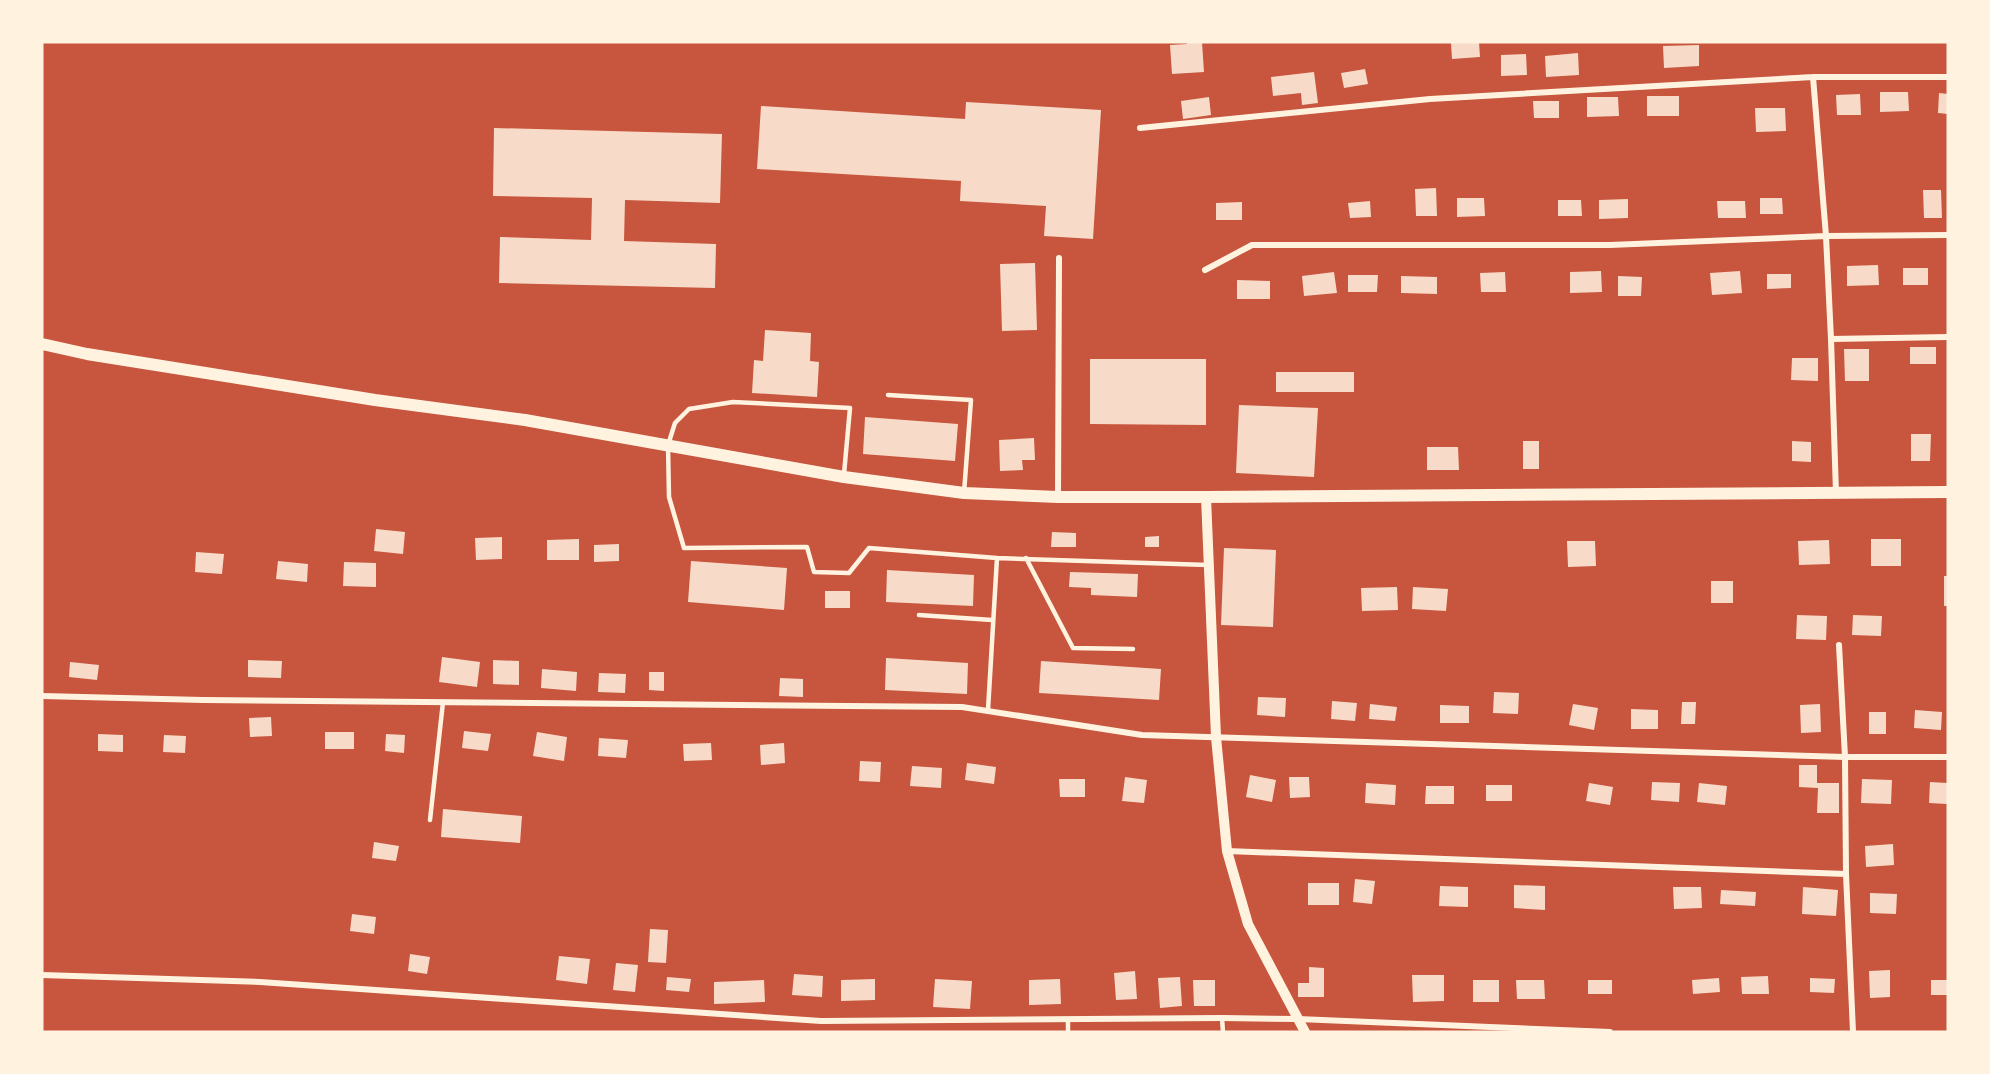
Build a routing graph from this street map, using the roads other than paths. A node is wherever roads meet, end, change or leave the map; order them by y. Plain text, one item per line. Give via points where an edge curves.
1 (1813, 77) junction
2 (1948, 77) edge
3 (1140, 128) dead end
4 (1948, 235) edge
5 (1826, 236) junction
6 (1059, 258) dead end
7 (1205, 270) dead end
8 (1948, 337) edge
9 (1832, 339) junction
10 (42, 344) edge
11 (888, 395) dead end
12 (668, 445) junction
13 (844, 477) junction
14 (1948, 492) edge
15 (964, 493) junction
16 (1836, 493) junction
17 (1058, 497) junction
18 (1206, 497) junction
19 (997, 558) junction
20 (1026, 558) junction
21 (1208, 565) junction
22 (919, 615) dead end
23 (992, 620) junction
24 (1839, 645) dead end
25 (1133, 649) dead end
26 (42, 696) edge
27 (443, 702) junction
28 (988, 710) junction
29 (1216, 737) junction
30 (1845, 757) junction
31 (1948, 757) edge
32 (430, 820) dead end
33 (1227, 851) junction
34 (1846, 874) junction
35 (42, 975) edge
36 (1222, 1018) junction
37 (1068, 1019) junction
38 (1298, 1019) junction
39 (1068, 1032) edge
40 (1223, 1032) edge
41 (1305, 1032) edge
42 (1610, 1032) edge
43 (1853, 1032) edge

1 - 2 street
1 - 3 street via 1430,99
1 - 5 street
4 - 5 street
5 - 7 street via 1610,245 1252,245
5 - 9 street
6 - 17 street
8 - 9 street
9 - 16 street
10 - 12 main road
11 - 15 lane via 971,400
12 - 13 main road
12 - 13 lane via 675,423 689,409 733,402 850,408
12 - 19 lane via 669,497 684,548 807,547 814,572 849,573 869,548
13 - 15 main road
14 - 16 main road
15 - 17 main road
16 - 18 main road
17 - 18 main road
18 - 21 street
19 - 20 lane
19 - 23 lane
20 - 21 lane
20 - 25 lane via 1072,648
21 - 29 street
22 - 23 lane
23 - 28 lane
24 - 30 street
26 - 27 street
27 - 28 street
27 - 32 lane
28 - 29 street via 1142,735
29 - 30 street
29 - 33 street
30 - 31 street
30 - 34 street
33 - 34 street
33 - 38 street via 1248,924
34 - 43 street
35 - 37 street via 260,982 821,1021
36 - 37 street
36 - 38 street
36 - 40 lane
37 - 39 lane
38 - 41 street
38 - 42 street

